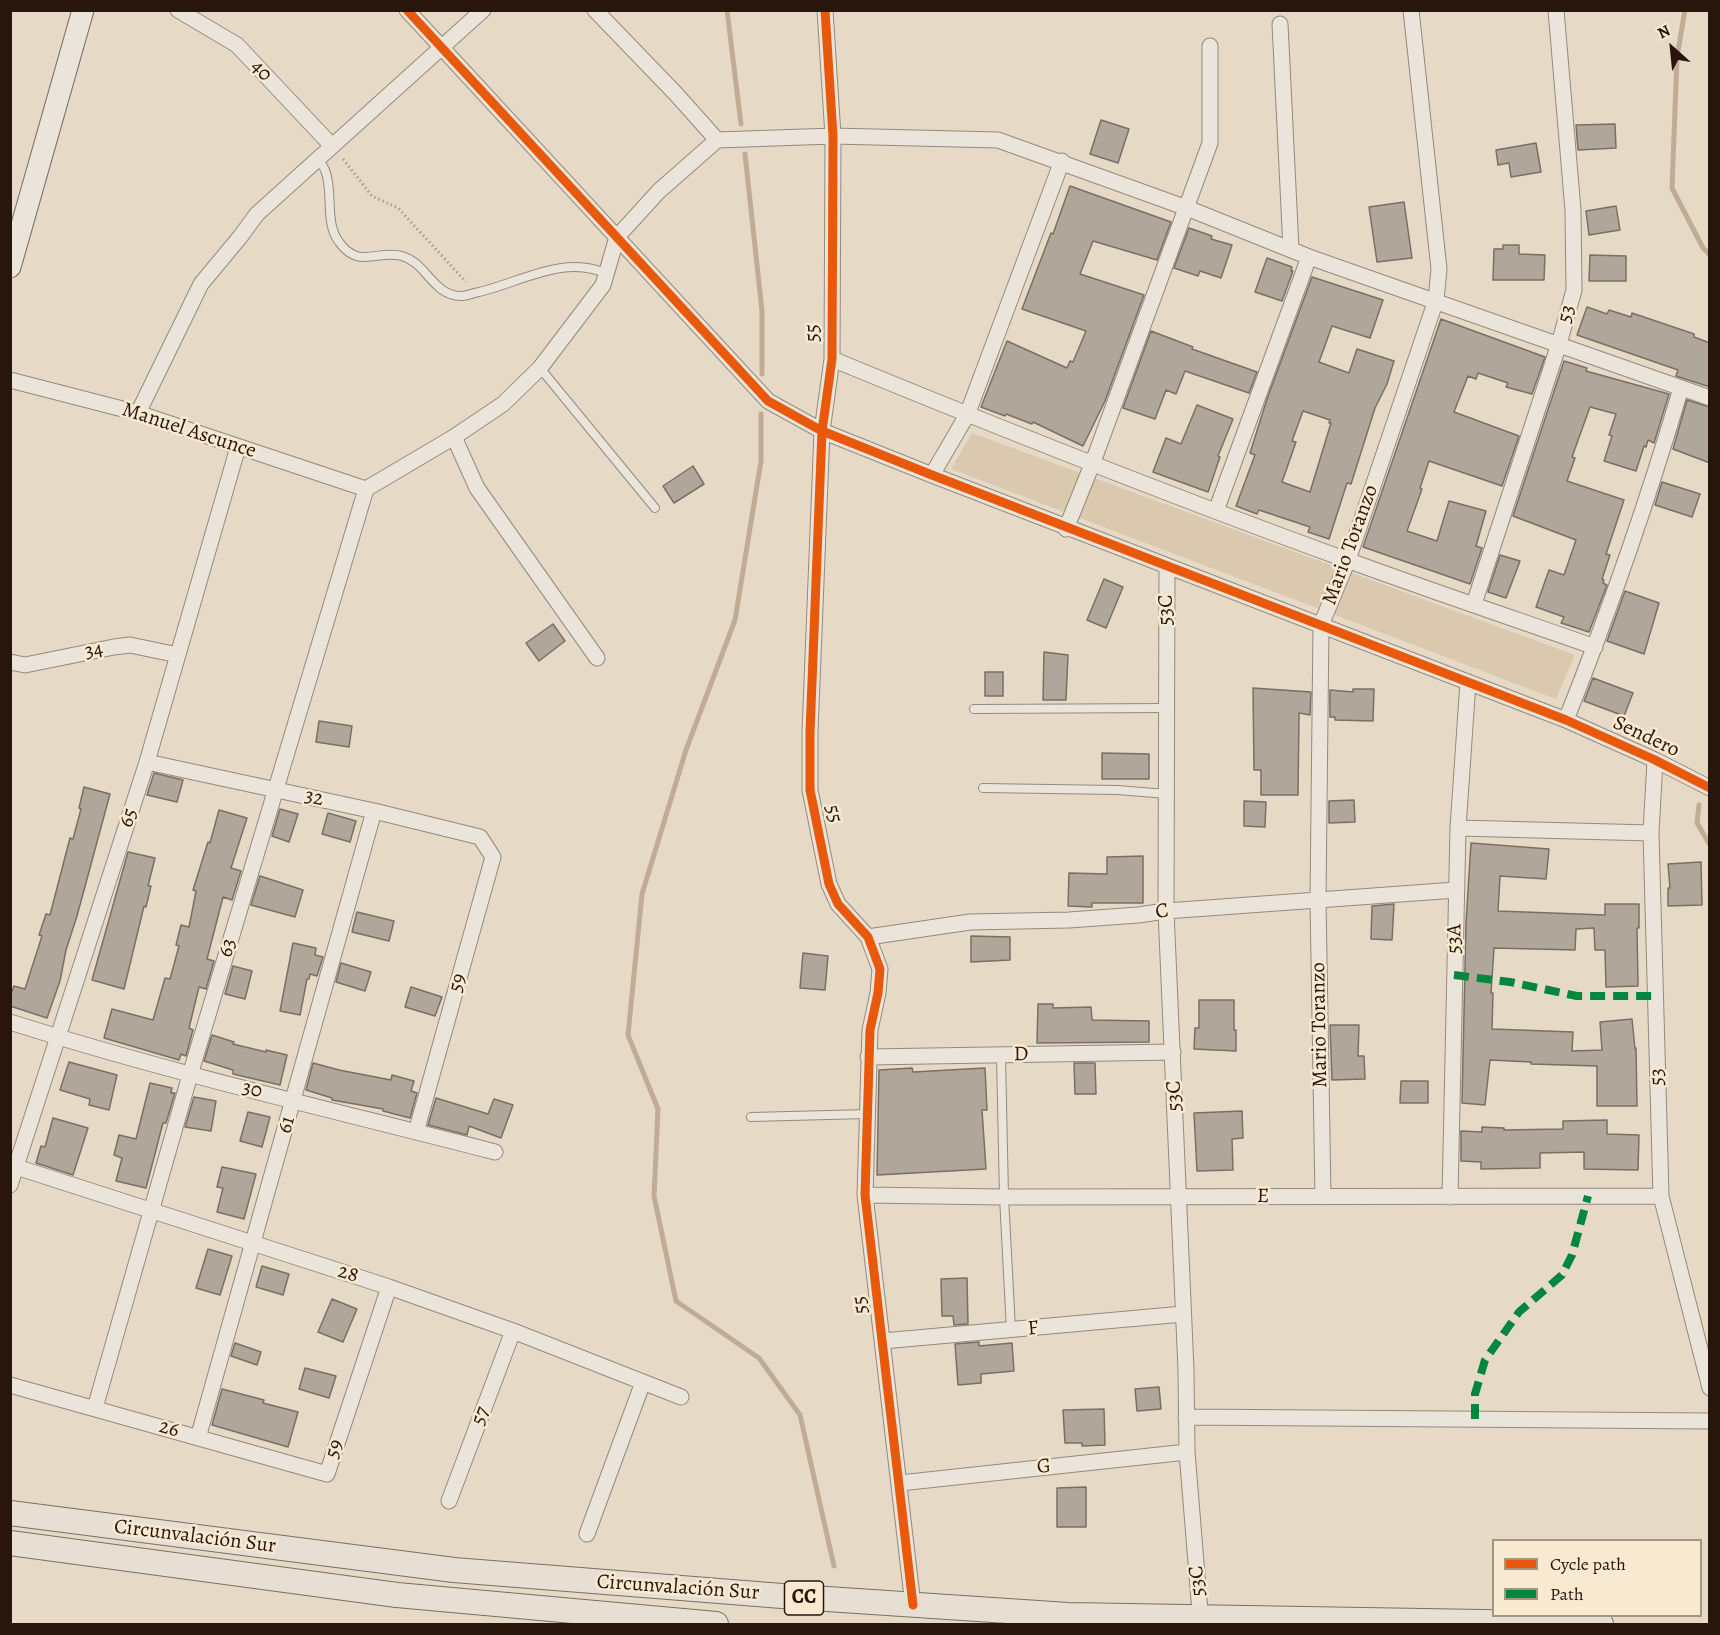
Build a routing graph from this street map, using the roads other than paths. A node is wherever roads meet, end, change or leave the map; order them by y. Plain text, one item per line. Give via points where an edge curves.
1 (83, 10) edge
2 (178, 10) edge
3 (407, 10) edge
4 (483, 10) edge
5 (595, 10) edge
6 (825, 10) edge
7 (1411, 10) edge
8 (1556, 10) edge
9 (1280, 24) dead end
10 (1210, 46) dead end
11 (441, 49) junction
12 (833, 136) junction
13 (717, 140) junction
14 (332, 146) junction
15 (318, 159) junction
16 (1062, 161) junction
17 (1186, 207) junction
18 (617, 237) junction
19 (1291, 249) junction
20 (1308, 257) junction
21 (10, 267) edge
22 (607, 274) junction
23 (1436, 300) junction
24 (1559, 344) junction
25 (832, 359) junction
26 (540, 368) junction
27 (10, 380) edge
28 (1681, 388) junction
29 (1710, 398) edge
30 (138, 413) junction
31 (967, 415) junction
32 (822, 431) junction
33 (454, 437) junction
34 (238, 447) junction
35 (1093, 462) junction
36 (932, 475) junction
37 (366, 489) junction
38 (655, 508) dead end
39 (1216, 511) junction
40 (1066, 528) junction
41 (1348, 560) junction
42 (1167, 567) junction
43 (1474, 604) junction
44 (1321, 625) junction
45 (1595, 647) junction
46 (178, 655) junction
47 (597, 658) dead end
48 (10, 662) edge
49 (1468, 682) junction
50 (1168, 708) junction
51 (974, 709) dead end
52 (1566, 720) junction
53 (1655, 760) junction
54 (147, 762) junction
55 (983, 788) dead end
56 (1710, 788) edge
57 (275, 789) junction
58 (1167, 794) junction
59 (374, 811) junction
60 (1458, 828) junction
61 (1651, 833) junction
62 (480, 837) joint
63 (1456, 890) junction
64 (1318, 899) junction
65 (1166, 911) junction
66 (868, 937) junction
67 (10, 1022) edge
68 (58, 1037) junction
69 (1173, 1052) junction
70 (1001, 1056) junction
71 (868, 1058) junction
72 (190, 1076) junction
73 (294, 1100) junction
74 (867, 1114) junction
75 (751, 1117) dead end
76 (416, 1132) junction
77 (495, 1152) dead end
78 (13, 1166) edge
79 (10, 1185) edge
80 (865, 1195) junction
81 (1178, 1196) junction
82 (1661, 1196) junction
83 (1004, 1197) junction
84 (1323, 1197) junction
85 (1449, 1197) junction
86 (153, 1211) junction
87 (254, 1245) junction
88 (389, 1287) junction
89 (1183, 1314) junction
90 (513, 1331) junction
91 (1011, 1331) junction
92 (883, 1341) junction
93 (643, 1383) junction
94 (10, 1385) edge
95 (1710, 1388) edge
96 (681, 1397) dead end
97 (95, 1408) junction
98 (1186, 1417) junction
99 (1710, 1421) edge
100 (198, 1438) junction
101 (1187, 1452) junction
102 (327, 1474) joint
103 (900, 1483) junction
104 (449, 1501) dead end
105 (10, 1513) edge
106 (587, 1534) dead end
107 (10, 1543) edge
108 (914, 1605) junction
109 (1068, 1620) edge
110 (1201, 1621) edge
111 (716, 1624) edge
112 (1601, 1624) edge

1 - 21 main road
2 - 14 street, 40 via 237,45
3 - 11 street, Sendero
4 - 11 street
5 - 13 street
6 - 12 street, 55
7 - 23 street, Mario Toranzo via 1439,269
8 - 24 street, 53 via 1573,210 1574,290
9 - 19 street
10 - 17 street via 1210,143
11 - 14 street
11 - 18 street, Sendero
12 - 13 street
12 - 16 street via 998,140
12 - 25 street, 55
13 - 18 street via 659,192
14 - 15 street
15 - 22 lane via 326,171 333,229 348,252 358,257 400,255 423,269 446,294 461,296 560,267 594,268
15 - 30 street via 256,214 201,284
16 - 17 street
16 - 31 street
17 - 19 street
17 - 35 street
18 - 22 street
18 - 32 street, Sendero via 768,401
19 - 20 street
20 - 23 street
20 - 39 street
22 - 26 street via 603,285
23 - 24 street
23 - 41 street, Mario Toranzo
24 - 28 street
24 - 43 street, 53
25 - 31 street
25 - 32 street, 55
26 - 33 street via 503,404
26 - 38 lane
27 - 30 street, Manuel Ascunce
28 - 29 street
28 - 45 street
30 - 34 street, Manuel Ascunce
31 - 35 street
31 - 36 street
32 - 36 street, Sendero
32 - 66 street, 55 via 810,790 830,884 838,904
33 - 37 street
33 - 47 street via 477,488
34 - 37 street, Manuel Ascunce
34 - 46 street, 65
35 - 39 street
35 - 40 street
36 - 40 street, Sendero
37 - 57 street, 63
39 - 41 street
40 - 42 street, Sendero
41 - 43 street
41 - 44 street, Mario Toranzo
42 - 44 street, Sendero
42 - 50 street, 53C
43 - 45 street
44 - 49 street, Sendero
44 - 64 street, Mario Toranzo
45 - 52 street
46 - 48 street, 34 via 130,645 25,665
46 - 54 street, 65
49 - 52 street, Sendero
49 - 60 street, 53A
50 - 51 lane
50 - 58 street, 53C
52 - 53 street, Sendero
53 - 56 street, Sendero
53 - 61 street, 53
54 - 57 street, 32
54 - 68 street, 65
55 - 58 lane
57 - 59 street, 32
57 - 72 street, 63
58 - 65 street, 53C
59 - 62 street, 32
59 - 73 street, 61
60 - 61 street
60 - 63 street, 53A
61 - 82 street, 53
62 - 76 street, 59 via 493,857
63 - 64 street, C
63 - 85 street, 53A
64 - 65 street, C
64 - 84 street, Mario Toranzo
65 - 66 street, C via 1069,920 970,922
65 - 69 street, 53C
66 - 71 street, 55 via 880,969
67 - 68 street, 30
68 - 72 street, 30
68 - 78 street, 65
69 - 70 street, D
69 - 81 street, 53C
70 - 71 street, D
70 - 83 lane
71 - 74 street, 55
72 - 73 street, 30
72 - 86 street, 63
73 - 76 street, 30
73 - 87 street, 61
74 - 75 lane
74 - 80 street, 55
76 - 77 street, 30
78 - 79 street, 65
78 - 86 street, 28
80 - 83 street, E
80 - 92 street, 55
81 - 83 street, E
81 - 84 street, E
81 - 89 street, 53C
82 - 85 street, E
82 - 95 street, 53
83 - 91 lane
84 - 85 street, E
86 - 87 street, 28
86 - 97 street, 63
87 - 88 street, 28
87 - 100 street, 61
88 - 90 street, 28
88 - 102 street, 59
89 - 91 street, F
89 - 98 street, 53C
90 - 93 street, 28
90 - 104 street, 57
91 - 92 street, F
92 - 103 street, 55
93 - 96 street, 28
93 - 106 street
94 - 97 street, 26
97 - 100 street, 26
98 - 99 street
98 - 101 street, 53C
100 - 102 street, 26
101 - 103 street, G
101 - 110 street, 53C
103 - 108 street, 55
105 - 108 highway, Circunvalación Sur / CC via 454,1570
107 - 111 highway, Circunvalación Sur via 397,1595
108 - 109 highway, Circunvalación Sur / CC
109 - 110 highway, Circunvalación Sur / CC
110 - 112 highway, Circunvalación Sur / CC

